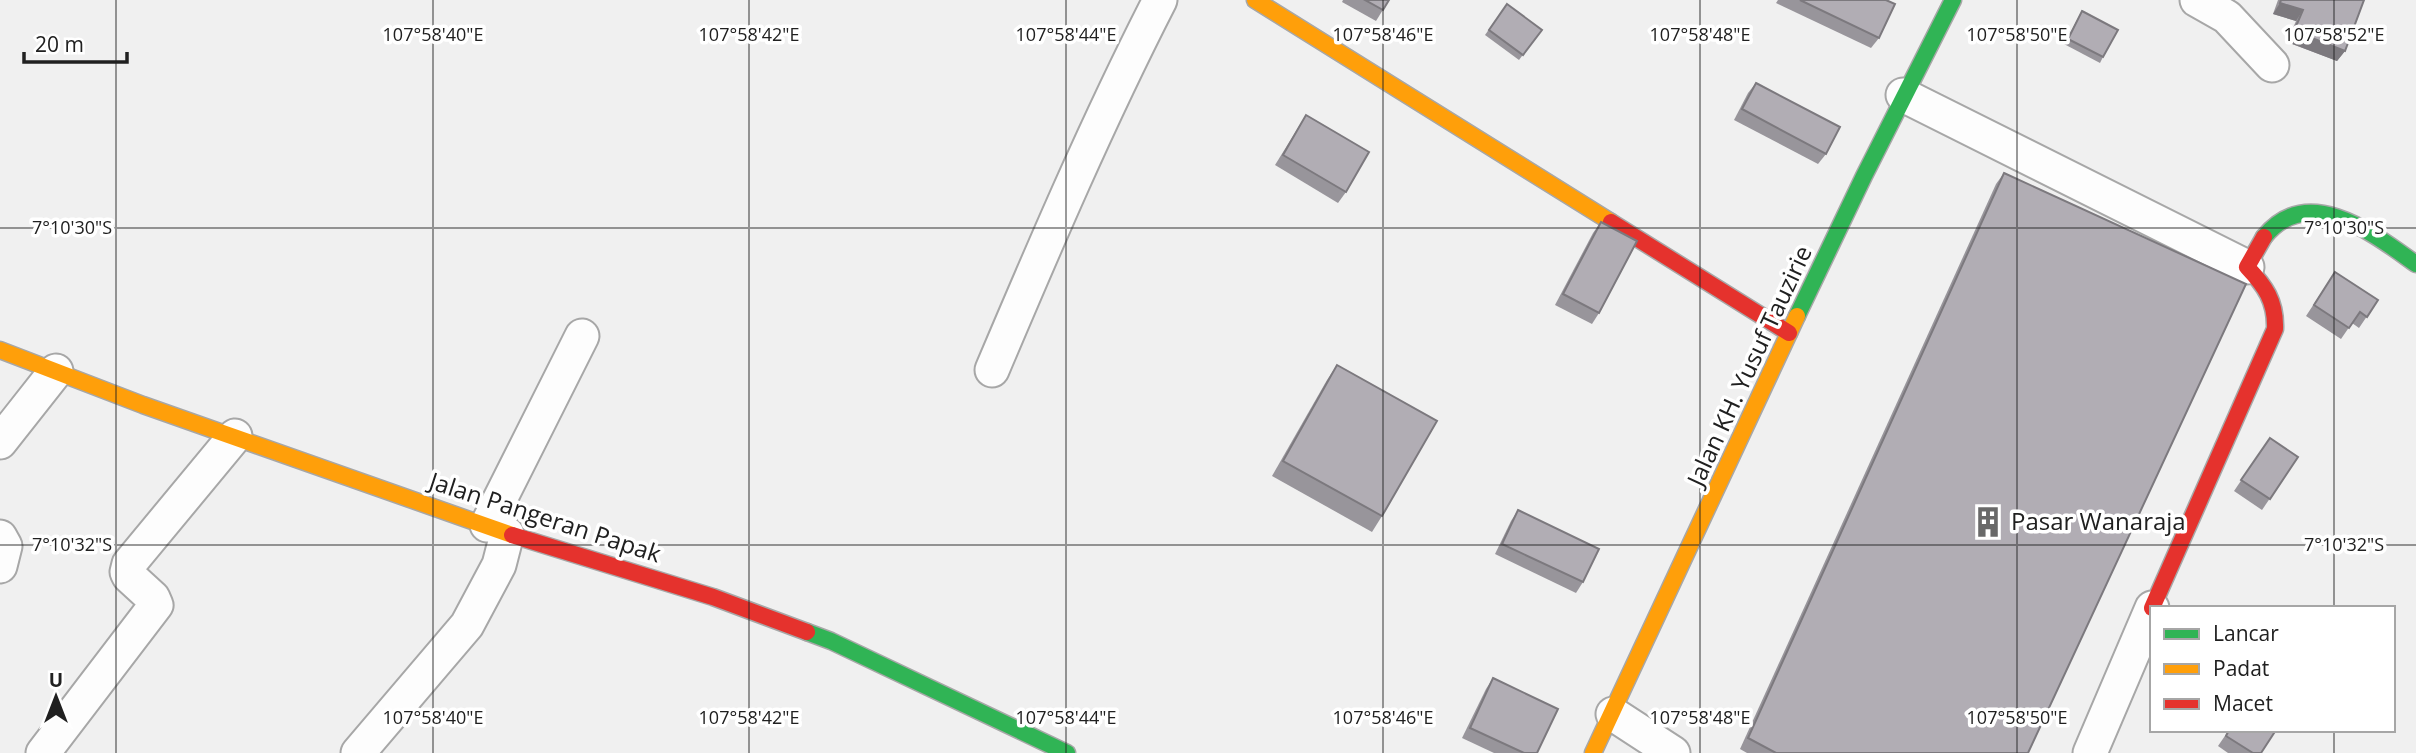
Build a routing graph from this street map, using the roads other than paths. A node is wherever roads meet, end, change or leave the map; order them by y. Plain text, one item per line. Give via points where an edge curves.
1 (1160, 0) edge
2 (1953, 0) edge
3 (2197, 0) edge
4 (1274, 5) edge
5 (2272, 65) dead end
6 (1903, 95) junction
7 (2416, 264) edge
8 (2247, 267) junction
9 (1789, 333) junction
10 (582, 336) dead end
11 (0, 350) edge
12 (992, 370) dead end
13 (56, 371) junction
14 (235, 436) junction
15 (0, 442) edge
16 (497, 530) junction
17 (0, 537) edge
18 (0, 566) edge
19 (2153, 606) edge
20 (2150, 613) edge
21 (1614, 714) junction
22 (43, 753) edge
23 (358, 753) edge
24 (1067, 753) edge
25 (1593, 753) edge
26 (1674, 753) edge
27 (2090, 753) edge

1 - 12 street via 1064,199
2 - 6 street, Jalan KH. Yusuf Tauzirie
3 - 5 street via 2227,17
4 - 9 street
6 - 8 street
6 - 9 street, Jalan KH. Yusuf Tauzirie
7 - 8 street via 2366,228 2329,215 2301,214 2279,223 2260,242
8 - 19 street via 2274,301 2275,329
9 - 21 street, Jalan KH. Yusuf Tauzirie
10 - 16 street
11 - 13 street, Jalan Pangeran Papak
13 - 14 street, Jalan Pangeran Papak
13 - 15 street
14 - 16 street, Jalan Pangeran Papak
14 - 22 street via 129,564 129,576 156,605
16 - 23 street via 499,565 467,625
16 - 24 street, Jalan Pangeran Papak via 713,597 831,641
17 - 18 street via 5,546
20 - 27 street
21 - 25 street, Jalan KH. Yusuf Tauzirie
21 - 26 street

